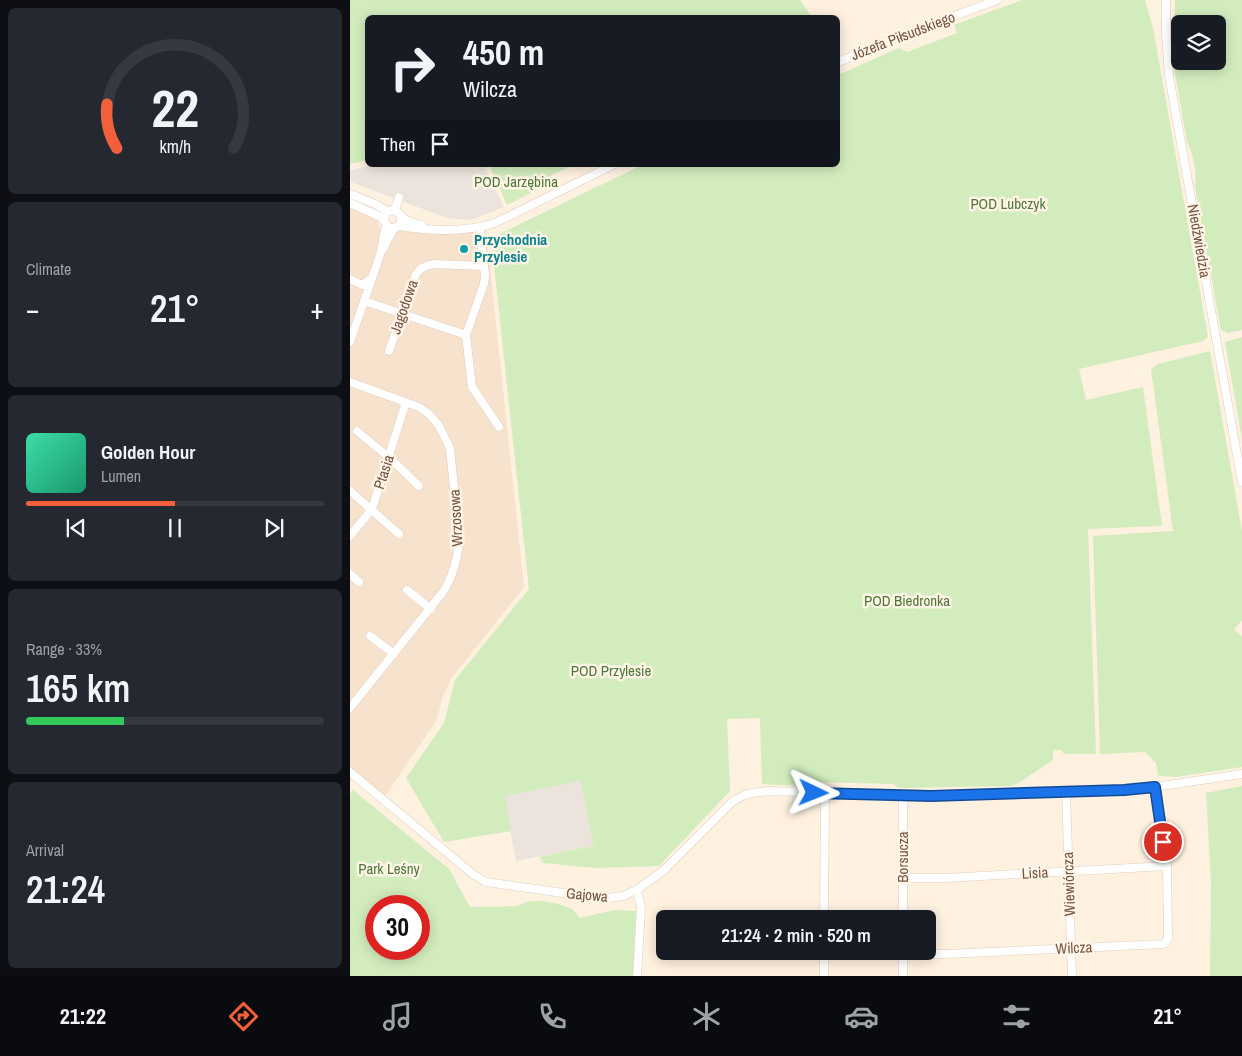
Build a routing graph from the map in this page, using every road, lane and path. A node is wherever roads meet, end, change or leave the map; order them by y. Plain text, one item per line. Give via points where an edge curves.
1 (997, 0) edge
2 (1166, 0) edge
3 (840, 61) edge
4 (609, 167) edge
5 (350, 194) edge
6 (399, 197) dead end
7 (350, 203) edge
8 (391, 220) junction
9 (480, 228) junction
10 (441, 230) junction
11 (484, 266) junction
12 (372, 278) junction
13 (350, 279) edge
14 (364, 301) junction
15 (402, 314) junction
16 (466, 335) junction
17 (350, 342) edge
18 (389, 351) dead end
19 (350, 382) edge
20 (406, 402) junction
21 (499, 427) dead end
22 (357, 431) dead end
23 (389, 458) junction
24 (1242, 482) edge
25 (419, 486) dead end
26 (350, 491) edge
27 (372, 509) junction
28 (399, 534) dead end
29 (350, 536) edge
30 (350, 574) edge
31 (359, 582) dead end
32 (407, 590) dead end
33 (431, 609) junction
34 (370, 636) dead end
35 (394, 654) junction
36 (353, 699) edge
37 (350, 708) edge
38 (350, 772) edge
39 (1242, 774) edge
40 (1155, 787) junction
41 (1066, 791) junction
42 (824, 793) junction
43 (903, 795) junction
44 (1167, 866) junction
45 (1069, 871) junction
46 (904, 878) junction
47 (636, 890) junction
48 (824, 910) edge
49 (903, 910) edge
50 (1071, 948) junction
51 (936, 954) edge
52 (824, 960) edge
53 (903, 960) edge
54 (638, 976) edge
55 (824, 976) edge
56 (903, 976) edge
57 (1072, 976) edge

1 - 3 street, Józefa Piłsudskiego
2 - 24 street, Niedźwiedzia via 1169,76
4 - 9 street
5 - 8 street via 375,204
6 - 8 street
7 - 8 street
8 - 10 street
8 - 10 street via 402,216
8 - 12 street
9 - 10 street
9 - 11 street
11 - 15 street, Jagodowa via 434,264 419,270
11 - 16 street via 484,284
12 - 13 street via 362,285
12 - 14 street
14 - 15 street
14 - 17 street
15 - 16 street
15 - 18 street, Jagodowa
16 - 21 street via 472,387
19 - 20 street, Wrzosowa
20 - 23 street, Ptasia
20 - 33 street, Wrzosowa via 425,411 439,426 448,442 452,465 458,552 448,585
22 - 23 street
23 - 25 street
23 - 27 street, Ptasia
26 - 27 street
27 - 28 street
27 - 29 street, Ptasia
30 - 31 street
32 - 33 street
33 - 35 street, Wrzosowa
34 - 35 street
35 - 36 street, Wrzosowa
36 - 37 street, Wrzosowa
38 - 47 street, Gajowa via 486,882 605,898 623,896
39 - 40 street
40 - 41 street
40 - 44 street, Wilcza
41 - 43 street
41 - 45 street, Wiewiórcza
42 - 43 street
42 - 47 street, Gajowa via 762,791 740,797 726,806 663,870
42 - 48 street
43 - 46 street, Borsucza
44 - 45 street, Lisia
44 - 50 street, Wilcza via 1167,942
45 - 46 street, Lisia
45 - 50 street, Wiewiórcza
46 - 49 street, Borsucza
47 - 54 street via 641,908
50 - 51 street, Wilcza
50 - 57 street, Wiewiórcza
52 - 55 street
53 - 56 street

